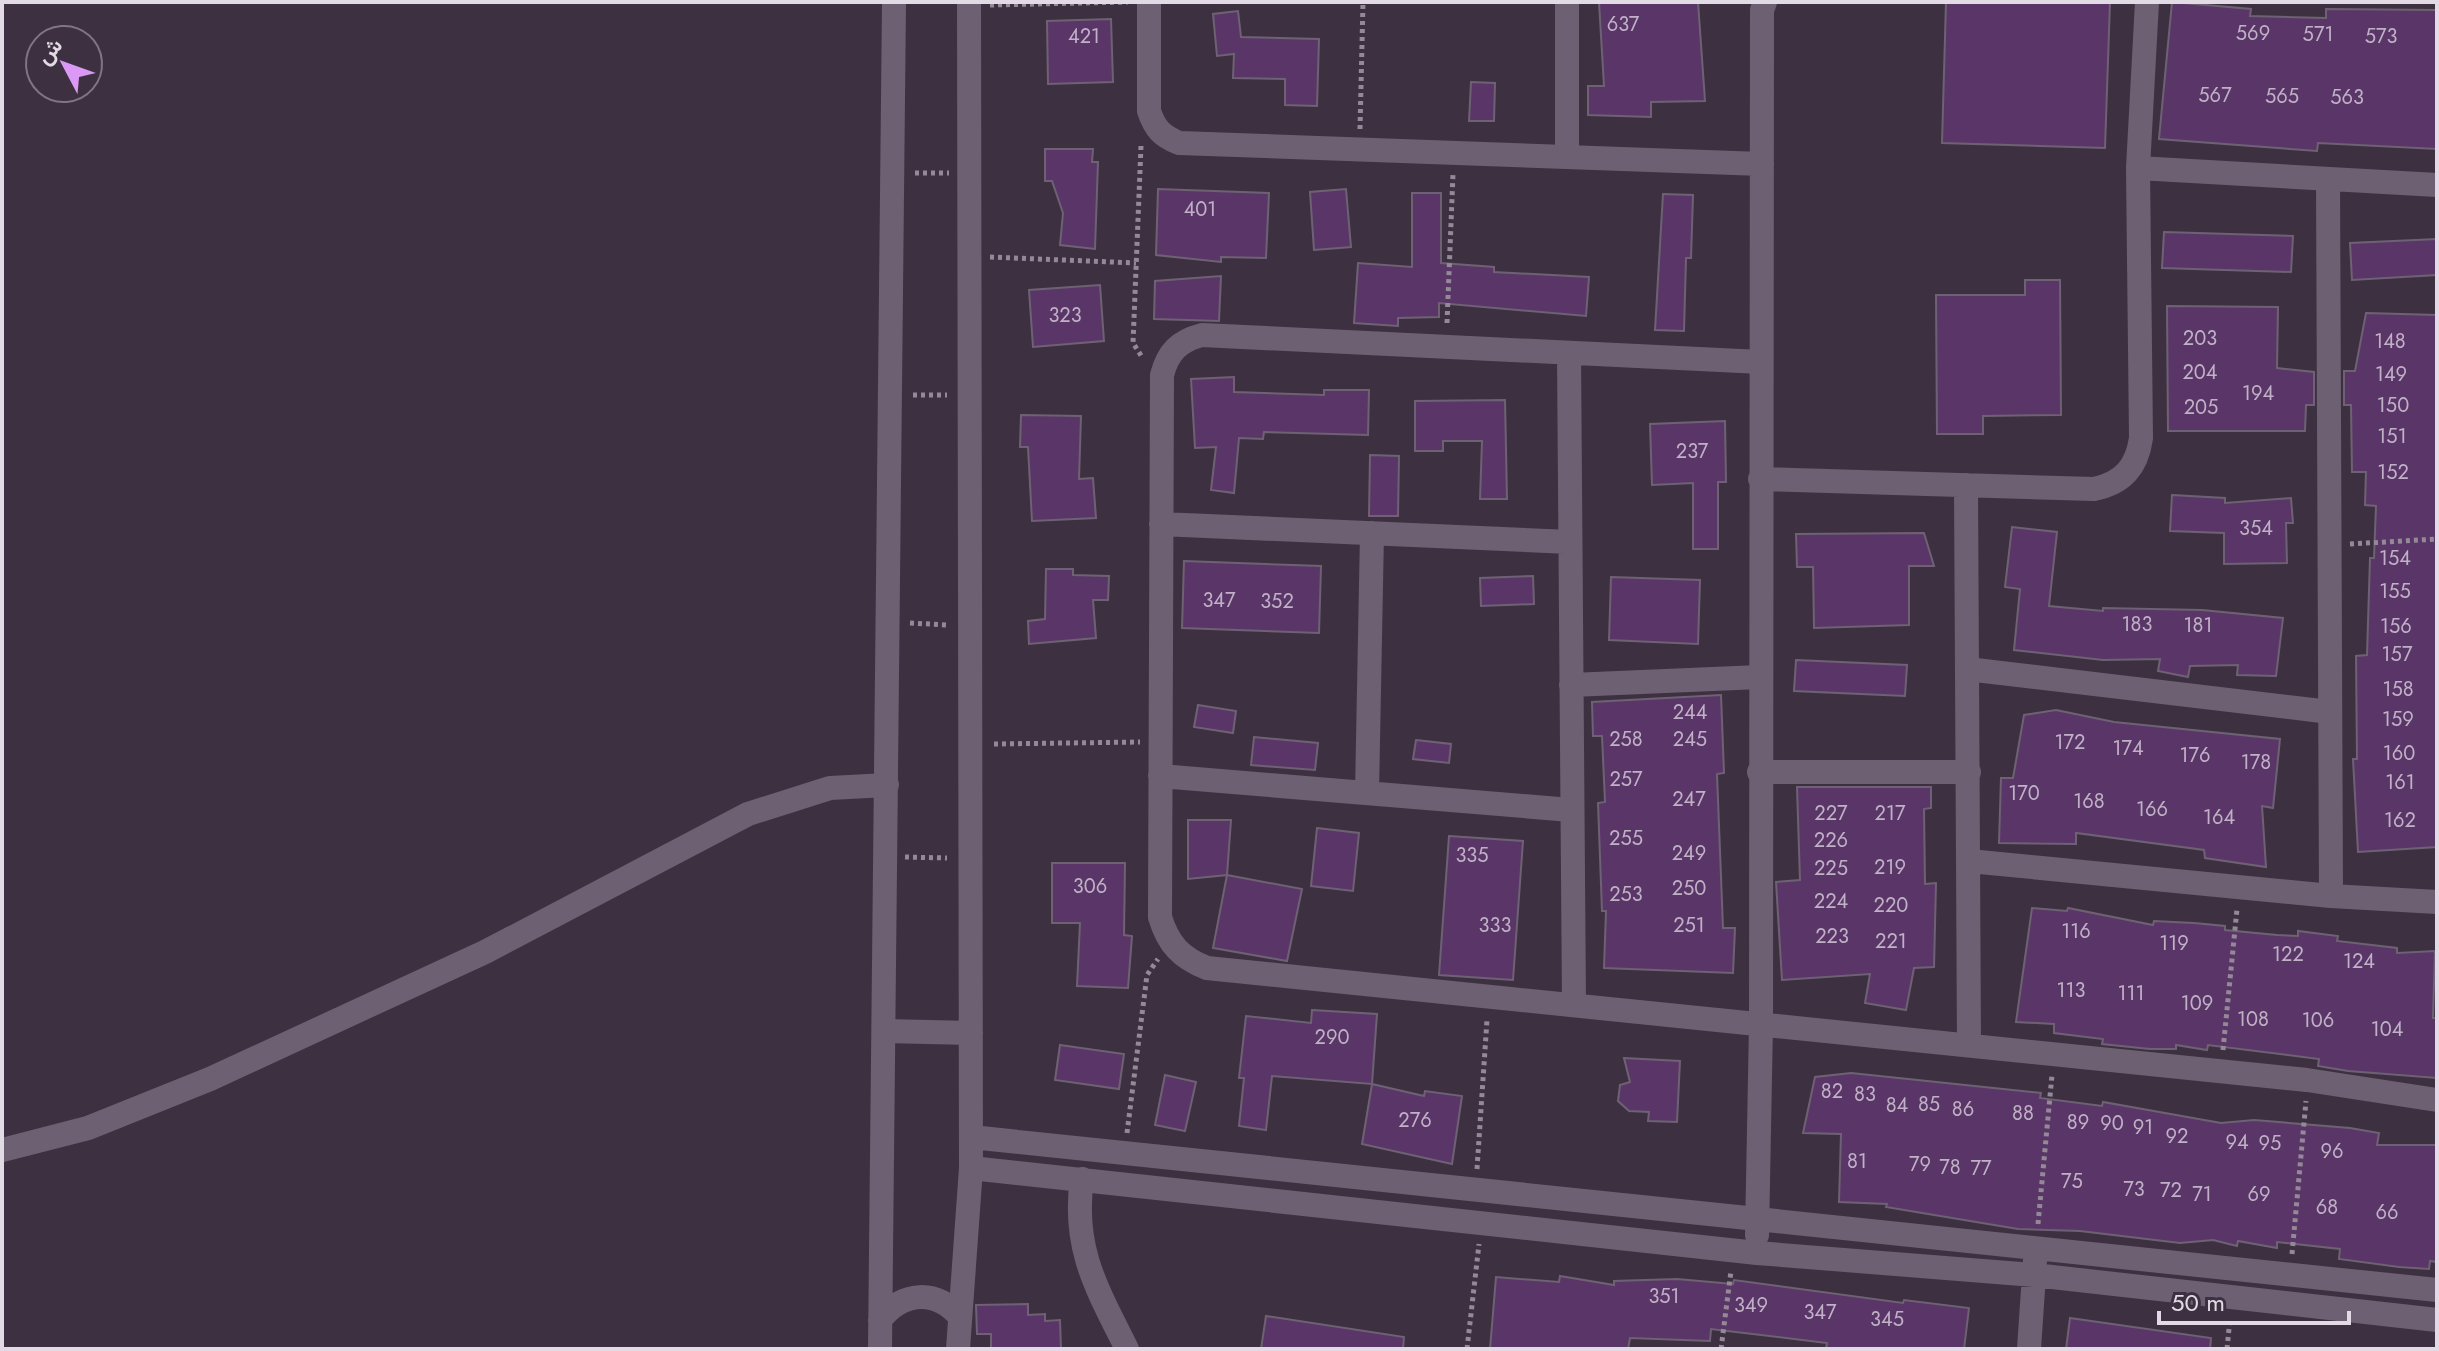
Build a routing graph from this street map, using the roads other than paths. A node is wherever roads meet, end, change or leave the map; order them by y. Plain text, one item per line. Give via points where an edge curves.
1 (894, 2) edge
2 (1149, 2) edge
3 (1567, 2) edge
4 (1765, 2) edge
5 (2147, 2) edge
6 (969, 4) edge
7 (1567, 157) junction
8 (1762, 164) junction
9 (2138, 168) junction
10 (2328, 179) junction
11 (2437, 185) edge
12 (1569, 355) junction
13 (1761, 362) junction
14 (1760, 479) junction
15 (1966, 485) junction
16 (1161, 524) junction
17 (1372, 533) junction
18 (1570, 542) junction
19 (1967, 669) junction
20 (1760, 677) junction
21 (1571, 685) junction
22 (2330, 712) junction
23 (1759, 772) junction
24 (1969, 772) junction
25 (1160, 776) junction
26 (887, 785) junction
27 (1367, 793) junction
28 (1571, 810) junction
29 (1969, 861) junction
30 (2331, 896) junction
31 (2437, 902) edge
32 (1574, 1005) junction
33 (1761, 1024) junction
34 (885, 1031) junction
35 (971, 1033) junction
36 (1969, 1045) junction
37 (2437, 1100) edge
38 (971, 1137) junction
39 (2, 1150) edge
40 (971, 1168) junction
41 (1082, 1179) junction
42 (1757, 1220) junction
43 (2035, 1248) junction
44 (1745, 1252) junction
45 (2034, 1275) junction
46 (2290, 1275) junction
47 (2437, 1290) edge
48 (2287, 1304) junction
49 (960, 1317) junction
50 (880, 1320) junction
51 (2437, 1320) edge
52 (880, 1349) edge
53 (958, 1349) edge
54 (1127, 1349) edge
55 (2029, 1349) edge

1 - 26 street
2 - 7 street via 1149,111 1154,126 1179,143
3 - 7 street
4 - 8 street
5 - 9 street
6 - 35 street
7 - 8 street
8 - 13 street
9 - 10 street
9 - 15 street via 2141,438 2133,467 2122,478 2094,489
10 - 11 street
10 - 22 street
12 - 13 street
12 - 16 street via 1202,335 1175,348 1162,375
12 - 18 street
13 - 14 street
14 - 15 street
14 - 20 street
15 - 19 street
16 - 17 street
16 - 25 street
17 - 18 street
17 - 27 street
18 - 21 street
19 - 22 street
19 - 24 street
20 - 21 street
20 - 23 street
21 - 28 street
22 - 30 street
23 - 24 street
23 - 33 street
24 - 29 street
25 - 27 street
25 - 32 street via 1160,917 1175,950 1190,961 1207,968
26 - 34 street
26 - 39 street via 830,788 748,814 485,952 210,1079 101,1123
27 - 28 street
28 - 32 street
29 - 30 street
29 - 36 street
30 - 31 street
32 - 33 street
33 - 36 street
33 - 42 street
34 - 35 street
34 - 50 street
35 - 38 street
36 - 37 street via 2307,1080
38 - 40 street
38 - 42 street
40 - 41 street
40 - 49 street
41 - 44 street
41 - 54 street via 1079,1220 1086,1261
42 - 43 street
42 - 44 street
43 - 45 street
43 - 46 street
44 - 45 street
45 - 48 street
45 - 55 street
46 - 47 street
46 - 48 street
48 - 51 street
49 - 50 street via 950,1305 919,1296 889,1308
49 - 53 street
50 - 52 street

